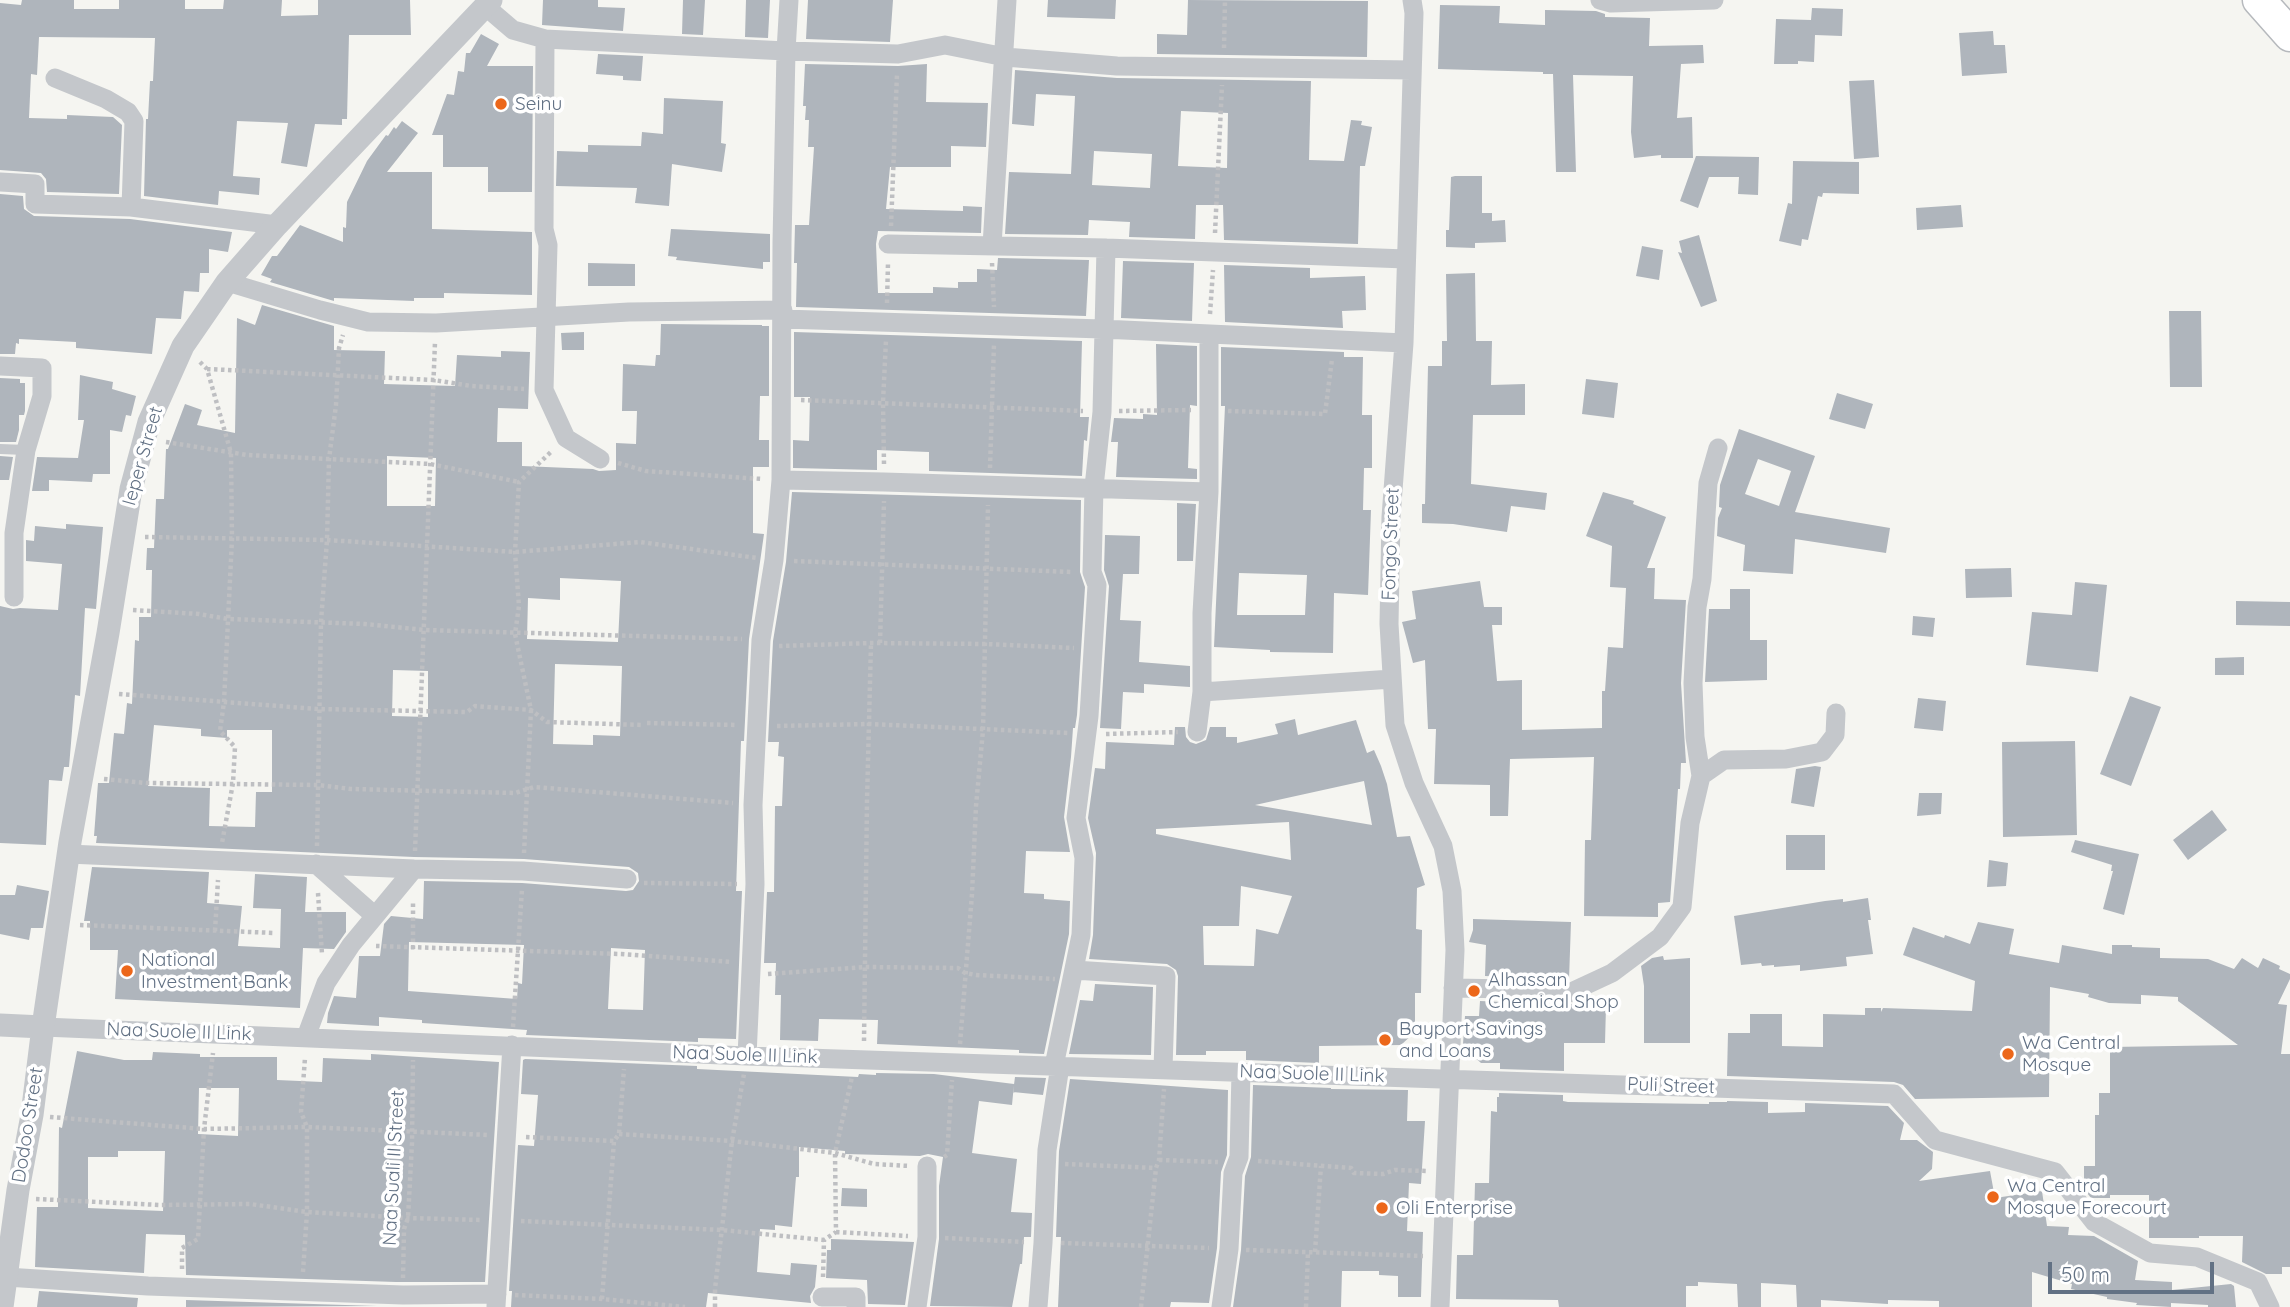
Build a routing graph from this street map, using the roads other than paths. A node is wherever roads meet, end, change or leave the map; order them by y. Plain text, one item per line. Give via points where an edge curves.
1 (789, 0) edge
2 (1007, 0) edge
3 (1412, 0) edge
4 (1600, 0) edge
5 (1714, 0) edge
6 (2259, 0) edge
7 (488, 3) edge
8 (2290, 34) edge
9 (545, 39) junction
10 (786, 51) junction
11 (1005, 57) junction
12 (1412, 70) junction
13 (55, 78) dead end
14 (0, 182) edge
15 (131, 207) junction
16 (277, 225) junction
17 (888, 244) road end
18 (992, 246) junction
19 (1106, 248) junction
20 (1406, 259) junction
21 (227, 282) junction
22 (783, 314) junction
23 (547, 317) junction
24 (1102, 329) junction
25 (1209, 334) junction
26 (1404, 343) junction
27 (0, 366) edge
28 (1718, 448) dead end
29 (0, 449) edge
30 (26, 450) junction
31 (600, 459) road end
32 (781, 481) junction
33 (1094, 488) junction
34 (1209, 492) junction
35 (14, 597) dead end
36 (1392, 679) junction
37 (1202, 692) junction
38 (1836, 713) dead end
39 (1197, 732) road end
40 (1701, 776) junction
41 (68, 854) junction
42 (316, 864) junction
43 (414, 869) junction
44 (627, 879) road end
45 (375, 916) junction
46 (1073, 975) junction
47 (1453, 988) junction
48 (0, 1025) edge
49 (43, 1027) junction
50 (306, 1037) junction
51 (512, 1045) junction
52 (747, 1056) junction
53 (1057, 1066) junction
54 (1164, 1069) junction
55 (1241, 1072) junction
56 (1448, 1078) junction
57 (927, 1167) road end
58 (6, 1277) junction
59 (822, 1297) road end
60 (497, 1301) edge
61 (2, 1307) edge
62 (856, 1307) edge
63 (917, 1307) edge
64 (1038, 1307) edge
65 (1222, 1307) edge
66 (1440, 1307) edge
67 (2270, 1307) edge

1 - 10 street
2 - 11 street
3 - 12 street, Fongo Street
4 - 5 street via 1611,4
6 - 8 highway
7 - 9 street via 513,30
7 - 16 street, Ieper Street
9 - 10 street
9 - 23 street
10 - 11 street via 898,54 945,45
10 - 22 street
11 - 12 street via 1117,66
11 - 18 street
12 - 20 street, Fongo Street
13 - 15 street via 106,99 134,121
14 - 15 street via 36,184 36,204
15 - 16 street
16 - 21 street, Ieper Street
17 - 18 street
18 - 19 street
19 - 20 street
19 - 24 street
20 - 26 street, Fongo Street
21 - 23 street via 368,322
21 - 41 street, Ieper Street via 183,345 144,439 131,489
22 - 23 street via 629,312
22 - 24 street
22 - 32 street
23 - 31 street via 544,390 566,438
24 - 25 street
24 - 33 street via 1102,412
25 - 26 street
25 - 34 street
26 - 36 street, Fongo Street via 1391,517
27 - 30 street via 42,368 42,396
28 - 40 street via 1707,483 1693,683
29 - 30 lane
30 - 35 street via 14,533
32 - 33 street
32 - 52 street via 761,643
33 - 34 street
33 - 46 street via 1092,572 1097,585 1076,818 1084,858 1081,936
34 - 37 street
36 - 37 street
36 - 47 street, Fongo Street via 1395,726 1443,846 1452,891
37 - 39 street
38 - 40 street via 1835,735 1822,752 1786,759 1724,760
40 - 47 street via 1690,823 1682,907 1660,937 1612,973 1569,993
41 - 42 street
41 - 49 street, Ieper Street
42 - 43 street
42 - 45 street
43 - 44 street
43 - 45 street
45 - 50 street via 326,983
46 - 53 street
46 - 54 street via 1166,976
47 - 56 street, Fongo Street
48 - 49 street
49 - 50 street, Naa Suole II Link
49 - 58 street, Dodoo Street
50 - 51 street, Naa Suole II Link
51 - 52 street, Naa Suole II Link
51 - 60 street
52 - 53 street, Naa Suole II Link
53 - 54 street, Naa Suole II Link
53 - 64 street
54 - 55 street, Naa Suole II Link
55 - 56 street, Naa Suole II Link
55 - 65 street via 1239,1157 1233,1174
56 - 66 street, Fongo Street
56 - 67 street, Puli Street via 1894,1094 1935,1140 2055,1172 2094,1222 2150,1252 2197,1257 2258,1282
57 - 63 street via 927,1237
58 - 60 street
58 - 61 street, Dodoo Street
59 - 62 street via 856,1297

